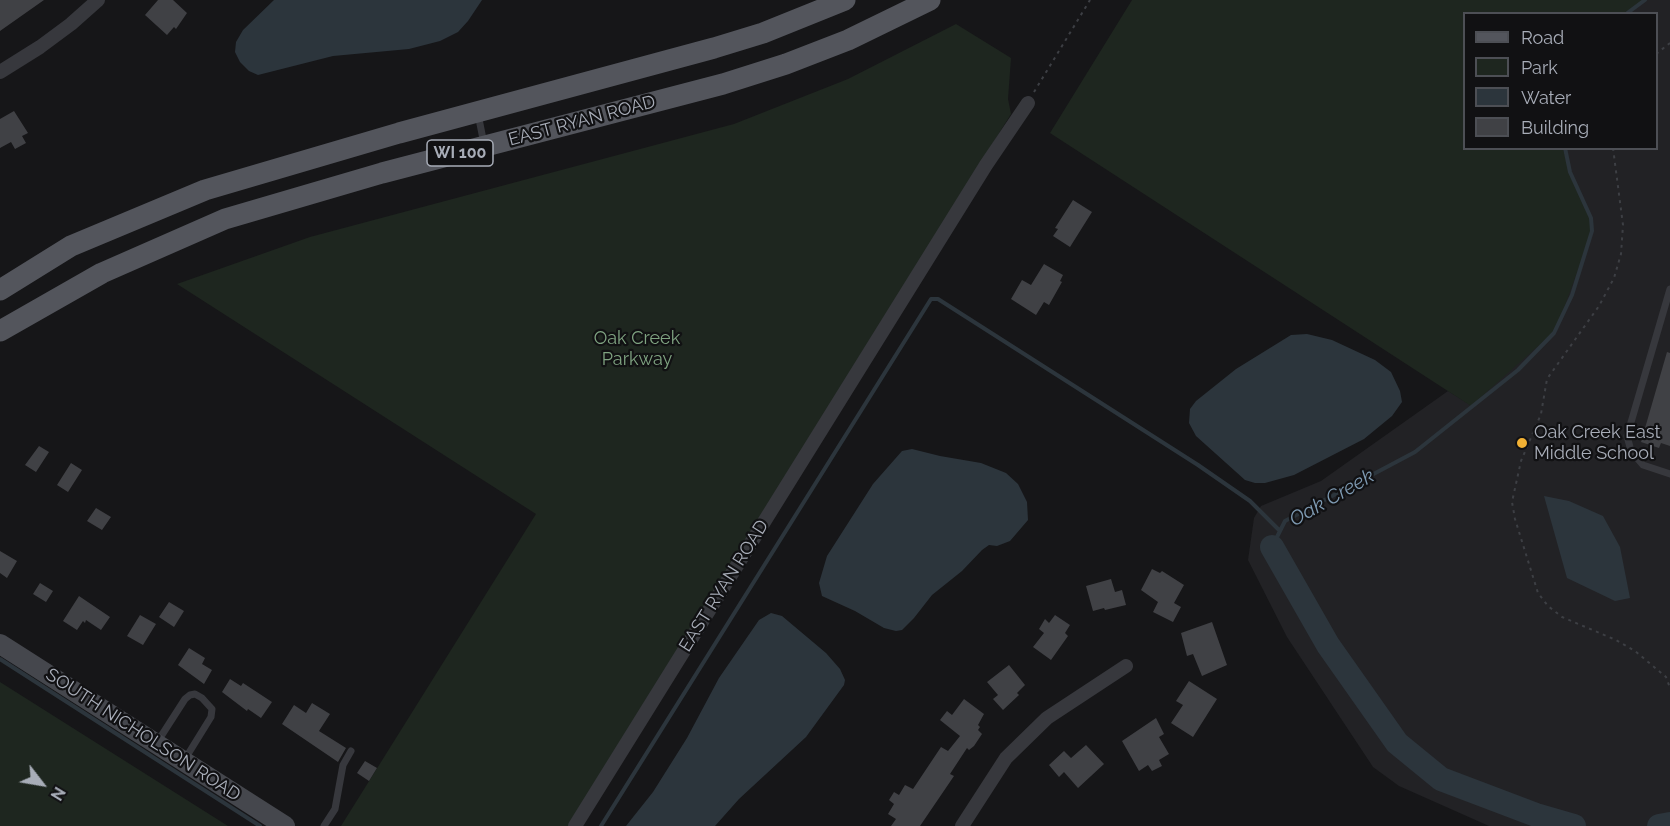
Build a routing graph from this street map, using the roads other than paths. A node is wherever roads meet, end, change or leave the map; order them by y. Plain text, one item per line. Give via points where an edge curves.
1 (98, 0) edge
2 (845, 0) edge
3 (930, 0) edge
4 (0, 72) edge
5 (1028, 103) road end
6 (478, 111) junction
7 (484, 147) junction
8 (20, 277) junction
9 (1670, 289) edge
10 (0, 290) edge
11 (0, 295) edge
12 (0, 331) edge
13 (1670, 474) edge
14 (0, 644) edge
15 (1126, 666) dead end
16 (156, 744) junction
17 (351, 751) dead end
18 (183, 761) junction
19 (285, 826) edge
20 (324, 826) edge
21 (575, 826) edge
22 (962, 826) edge

1 - 4 street via 48,42
2 - 6 main road, EAST RYAN ROAD / WI 100 via 714,48
3 - 7 main road, EAST RYAN ROAD / WI 100 via 848,40 786,64
5 - 21 street, EAST RYAN ROAD
6 - 7 lane
6 - 8 main road, EAST RYAN ROAD / WI 100 via 205,190 71,246
7 - 12 main road, EAST RYAN ROAD / WI 100 via 225,219 102,273
8 - 10 main road, EAST RYAN ROAD / WI 100
8 - 11 main road
9 - 13 lane via 1628,436 1631,451 1643,465
14 - 16 street, SOUTH NICHOLSON ROAD
15 - 22 street via 1047,718 1006,758
16 - 18 street, SOUTH NICHOLSON ROAD
16 - 18 lane via 185,699 195,694 202,698 212,709 212,717
17 - 20 lane via 343,765 335,809
18 - 19 street, SOUTH NICHOLSON ROAD

